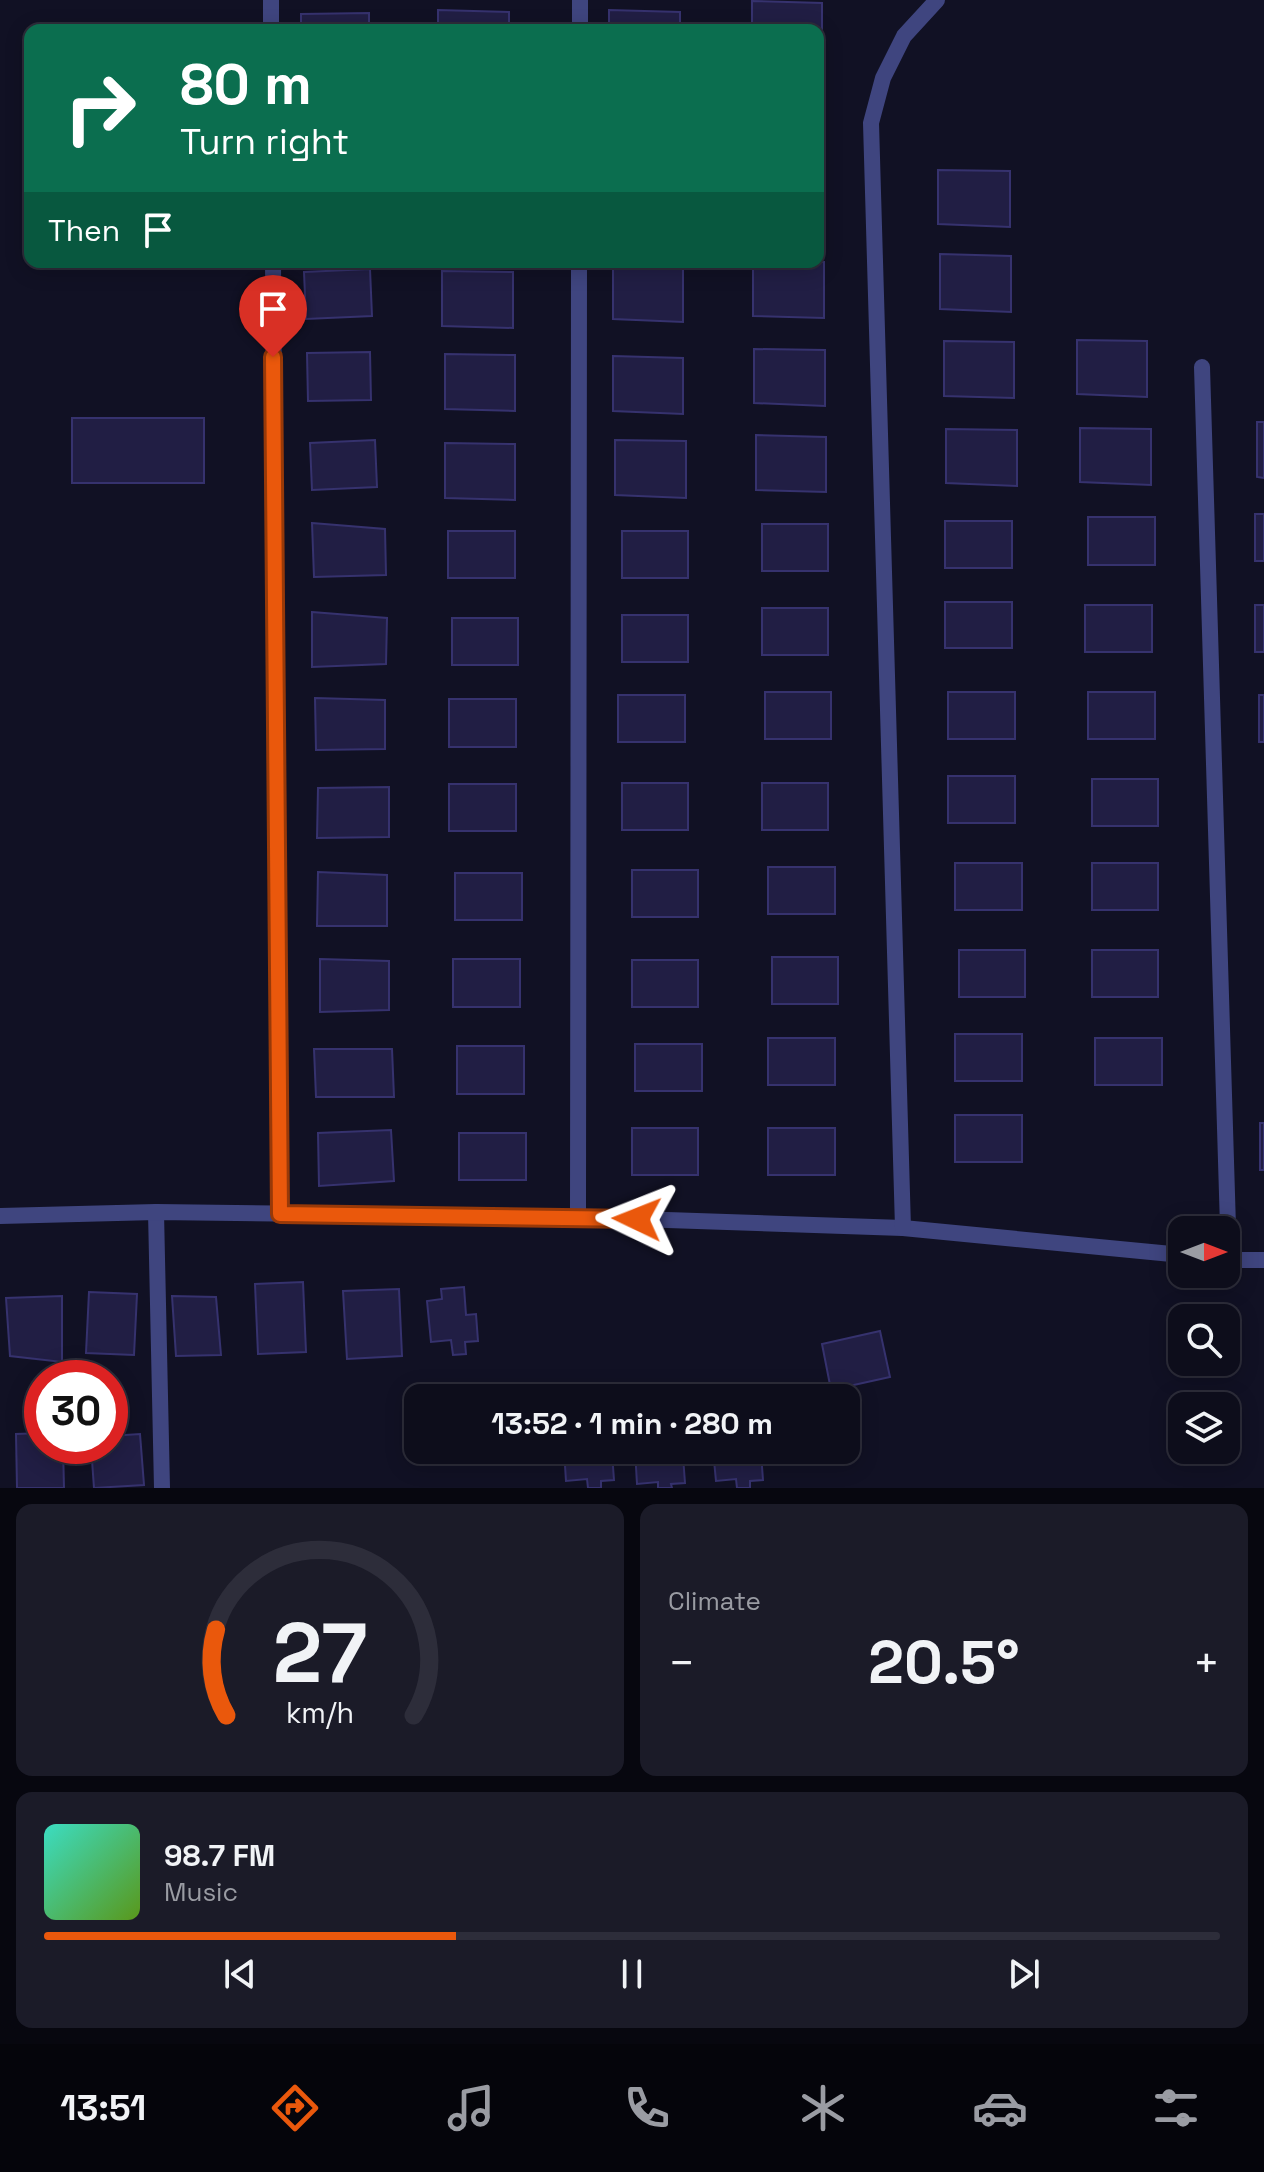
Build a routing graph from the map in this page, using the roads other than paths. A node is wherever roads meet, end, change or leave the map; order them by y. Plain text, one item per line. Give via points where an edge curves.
1 (271, 0) edge
2 (580, 0) edge
3 (937, 0) edge
4 (271, 24) edge
5 (580, 24) edge
6 (273, 268) edge
7 (579, 268) edge
8 (1202, 367) dead end
9 (156, 1212) junction
10 (280, 1214) junction
11 (0, 1216) edge
12 (1226, 1216) edge
13 (578, 1217) junction
14 (903, 1228) junction
15 (1168, 1254) edge
16 (1240, 1260) edge
17 (1264, 1260) edge
18 (162, 1488) edge

1 - 4 street
2 - 5 street
3 - 14 street via 904,36 883,78 871,123
6 - 10 street
7 - 13 street
8 - 12 street
9 - 10 street
9 - 11 street
9 - 18 street
10 - 13 street
13 - 14 street
14 - 15 street
16 - 17 street

